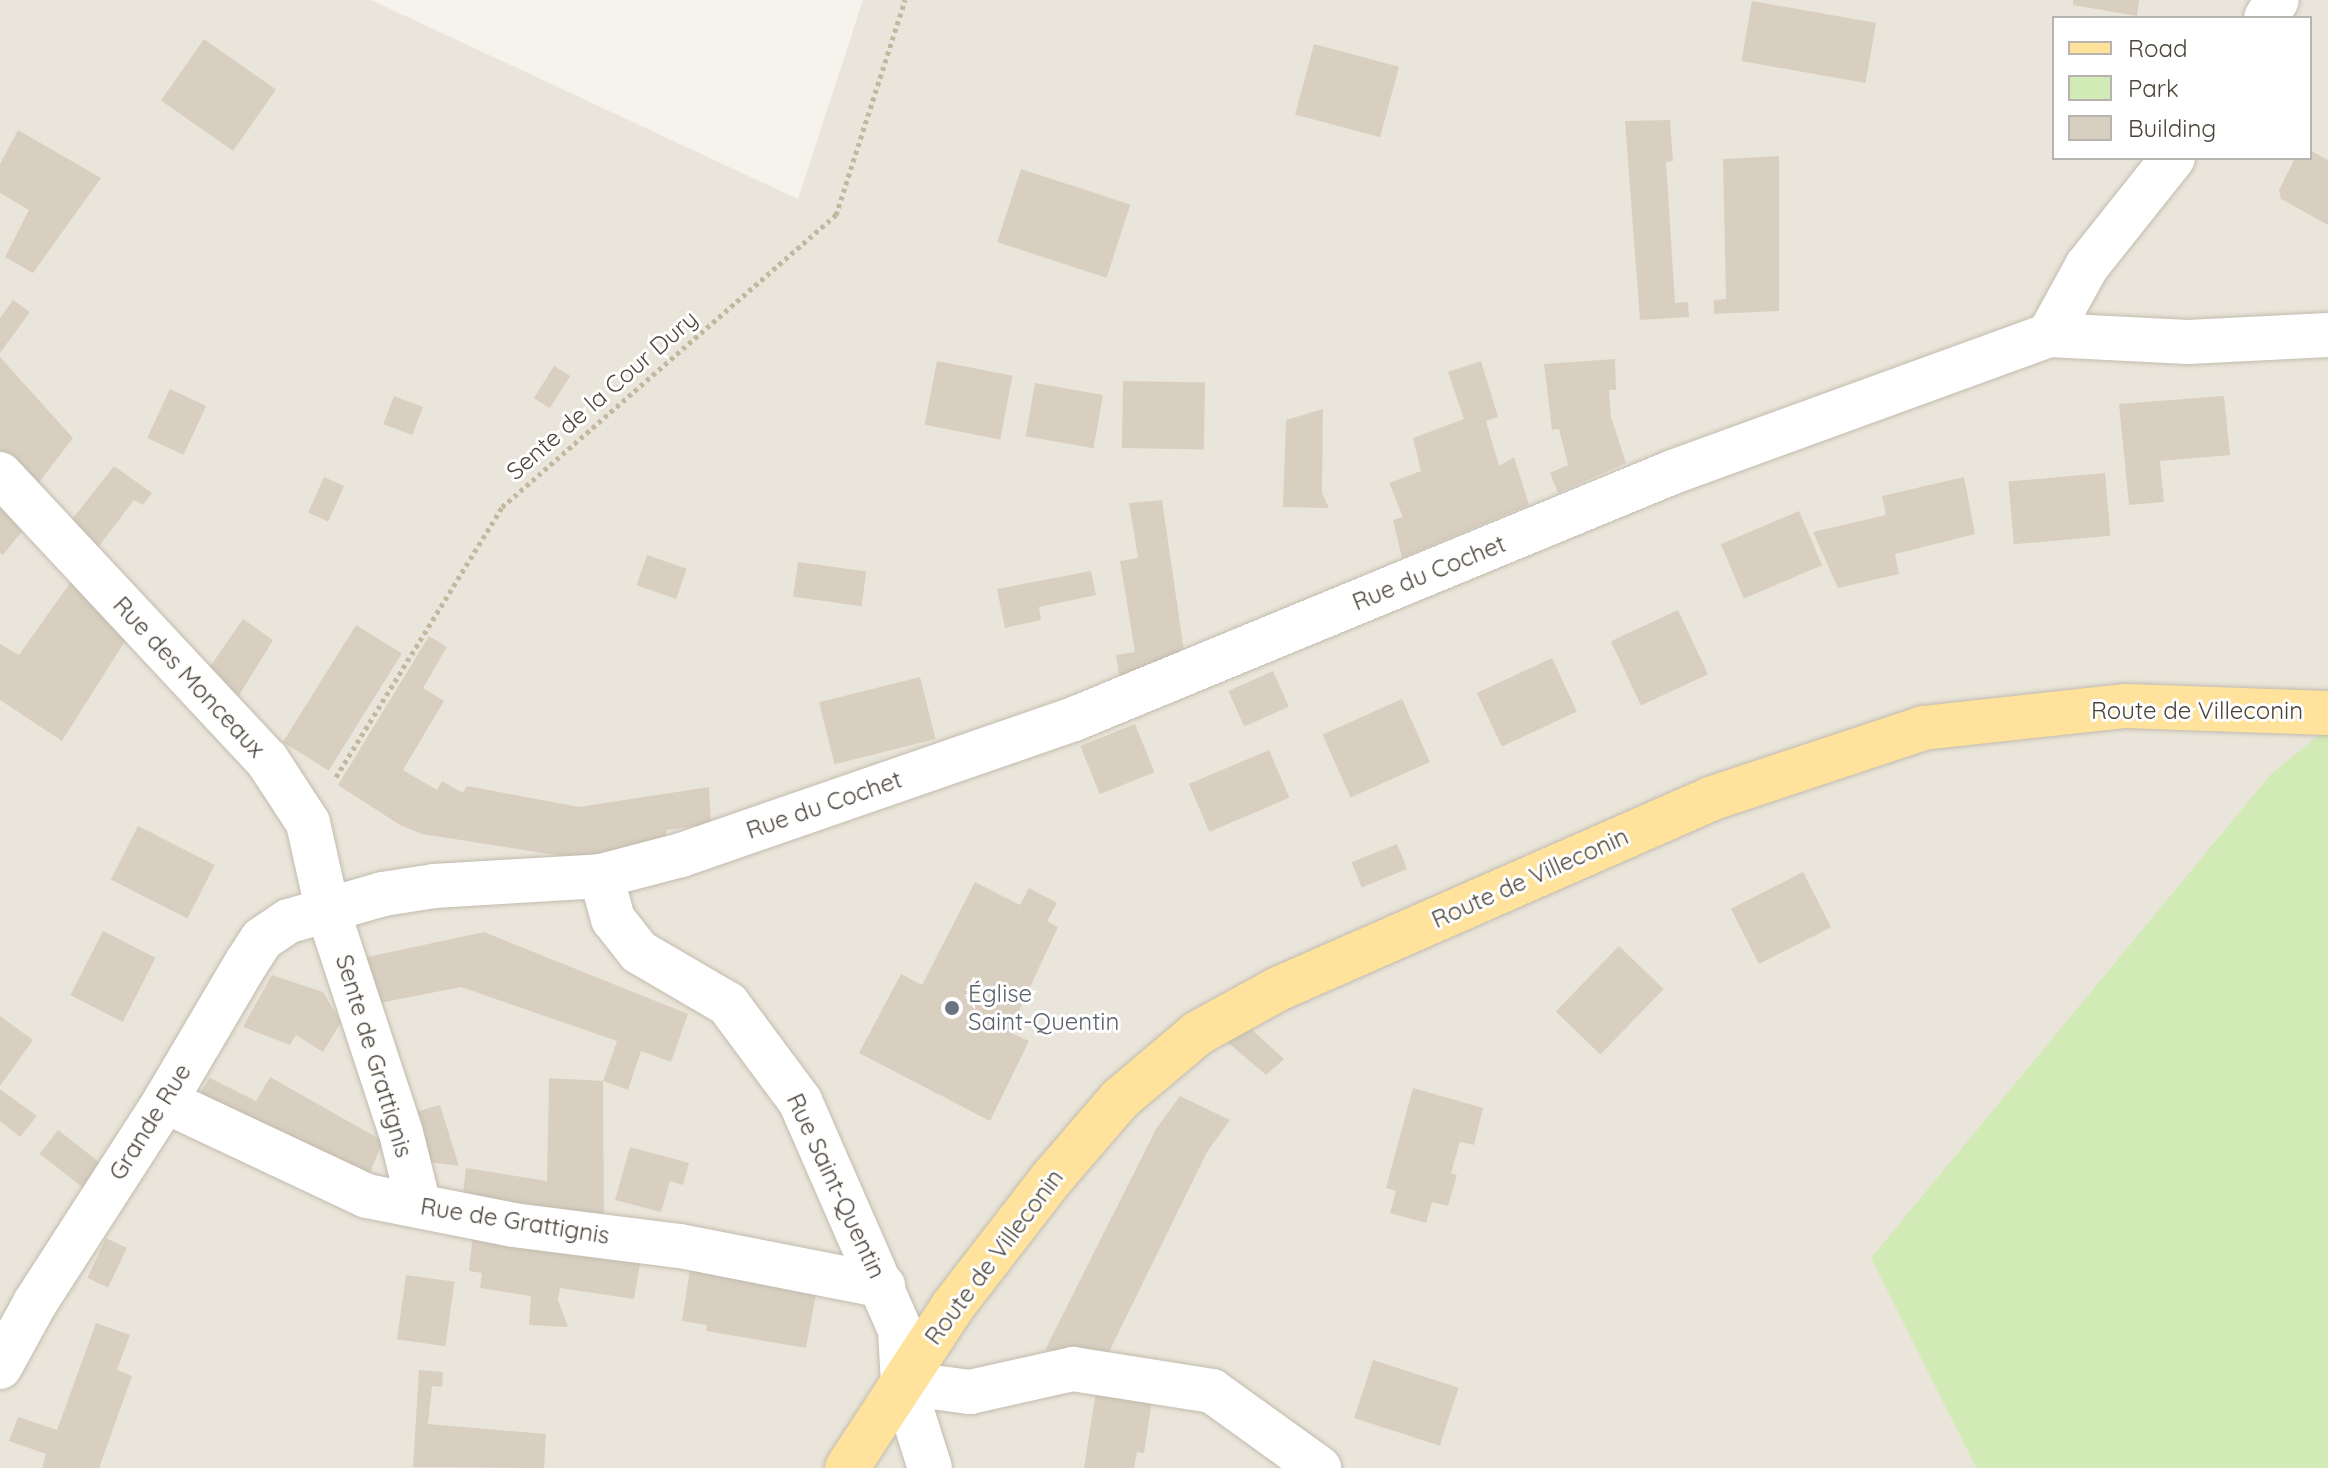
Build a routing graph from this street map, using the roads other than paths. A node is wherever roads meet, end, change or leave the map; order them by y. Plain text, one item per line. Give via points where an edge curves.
1 (2171, 160) edge
2 (2049, 335) junction
3 (2328, 335) edge
4 (0, 474) edge
5 (2328, 713) edge
6 (601, 876) junction
7 (327, 908) junction
8 (165, 1101) junction
9 (419, 1206) junction
10 (883, 1286) junction
11 (0, 1367) edge
12 (903, 1383) junction
13 (847, 1468) edge
14 (930, 1468) edge
15 (1319, 1468) edge

1 - 2 street via 2087,266
2 - 3 street via 2188,342
2 - 6 street, Rue du Cochet via 1673,472 1074,719 681,855
4 - 7 street, Rue des Monceaux via 267,760 308,823
5 - 12 main road, Route de Villeconin via 2126,706 1923,728 1710,799 1278,989 1198,1033 1120,1099 953,1306
6 - 7 street, Rue du Cochet via 434,886
6 - 10 street, Rue Saint-Quentin via 613,919 639,952 728,1004 800,1101
7 - 8 street, Grande Rue via 289,921 262,939
7 - 9 street, Sente de Grattignis via 401,1133
8 - 9 street, Rue de Grattignis via 367,1196
8 - 11 street, Grande Rue
9 - 10 street, Rue de Grattignis via 513,1225 680,1246
10 - 12 street, Rue Saint-Quentin via 900,1330
12 - 13 main road, Route de Villeconin
12 - 14 street, Rue Saint-Quentin
12 - 15 street via 970,1392 1073,1369 1212,1391

